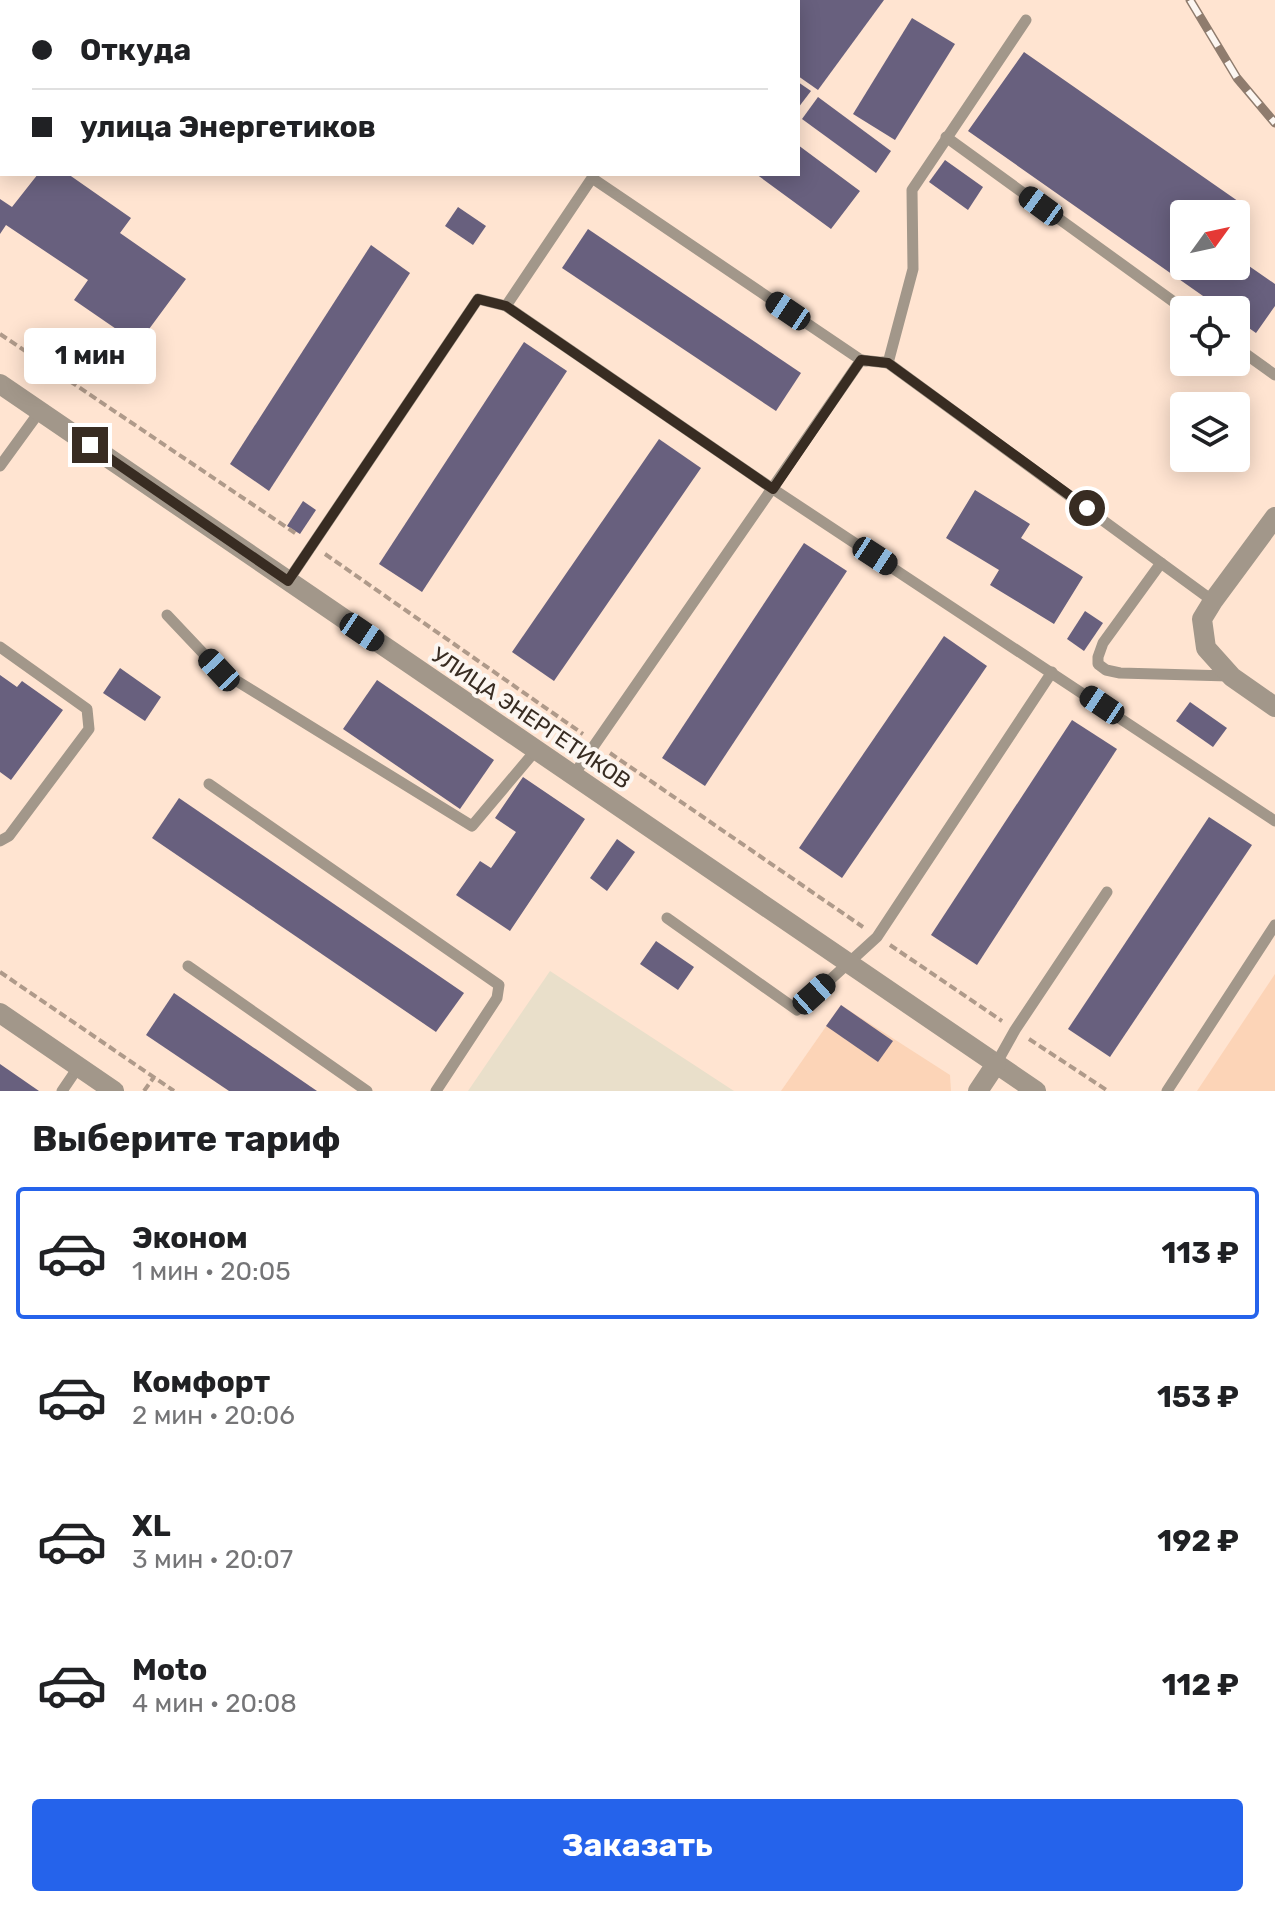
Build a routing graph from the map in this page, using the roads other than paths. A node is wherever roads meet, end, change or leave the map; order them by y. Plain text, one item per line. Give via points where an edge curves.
1 (1026, 20) dead end
2 (946, 137) junction
3 (1170, 299) edge
4 (506, 306) junction
5 (1250, 357) edge
6 (861, 360) junction
7 (888, 363) junction
8 (1275, 375) edge
9 (0, 384) edge
10 (40, 411) junction
11 (0, 466) edge
12 (773, 489) junction
13 (1275, 517) edge
14 (1161, 563) junction
15 (288, 581) junction
16 (1213, 601) junction
17 (167, 615) dead end
18 (0, 647) edge
19 (1052, 672) junction
20 (1232, 677) junction
21 (1275, 707) edge
22 (536, 750) junction
23 (573, 776) junction
24 (209, 784) dead end
25 (1275, 821) edge
26 (0, 841) edge
27 (1107, 892) dead end
28 (667, 918) dead end
29 (1275, 925) edge
30 (849, 963) junction
31 (188, 966) dead end
32 (0, 1013) edge
33 (996, 1064) junction
34 (79, 1066) junction
35 (62, 1091) edge
36 (114, 1091) edge
37 (367, 1091) edge
38 (436, 1091) edge
39 (978, 1091) edge
40 (1036, 1091) edge
41 (1167, 1091) edge

1 - 2 lane
2 - 3 lane
2 - 7 lane via 912,190 913,269
4 - 6 lane via 592,178
4 - 12 lane
4 - 15 lane via 478,299
5 - 8 lane
6 - 7 lane
6 - 12 lane
7 - 14 lane
9 - 10 street, УЛИЦА ЭНЕРГЕТИКОВ
10 - 11 lane
10 - 15 street, УЛИЦА ЭНЕРГЕТИКОВ
12 - 19 lane
12 - 23 lane
13 - 16 street
14 - 16 lane
14 - 20 lane via 1103,643 1098,664 1120,673
15 - 22 street, УЛИЦА ЭНЕРГЕТИКОВ
16 - 20 street via 1202,619 1206,648
17 - 22 lane via 219,670 472,826
18 - 26 lane via 87,709 89,729
19 - 25 lane
19 - 30 lane via 877,937
20 - 21 street
22 - 23 street, УЛИЦА ЭНЕРГЕТИКОВ
23 - 30 street, УЛИЦА ЭНЕРГЕТИКОВ
24 - 38 lane via 499,985 497,998
27 - 33 lane
28 - 30 lane via 797,1010
29 - 41 lane
30 - 33 street, УЛИЦА ЭНЕРГЕТИКОВ
31 - 37 lane
32 - 34 street
33 - 39 street
33 - 40 street, УЛИЦА ЭНЕРГЕТИКОВ
34 - 35 lane
34 - 36 street

